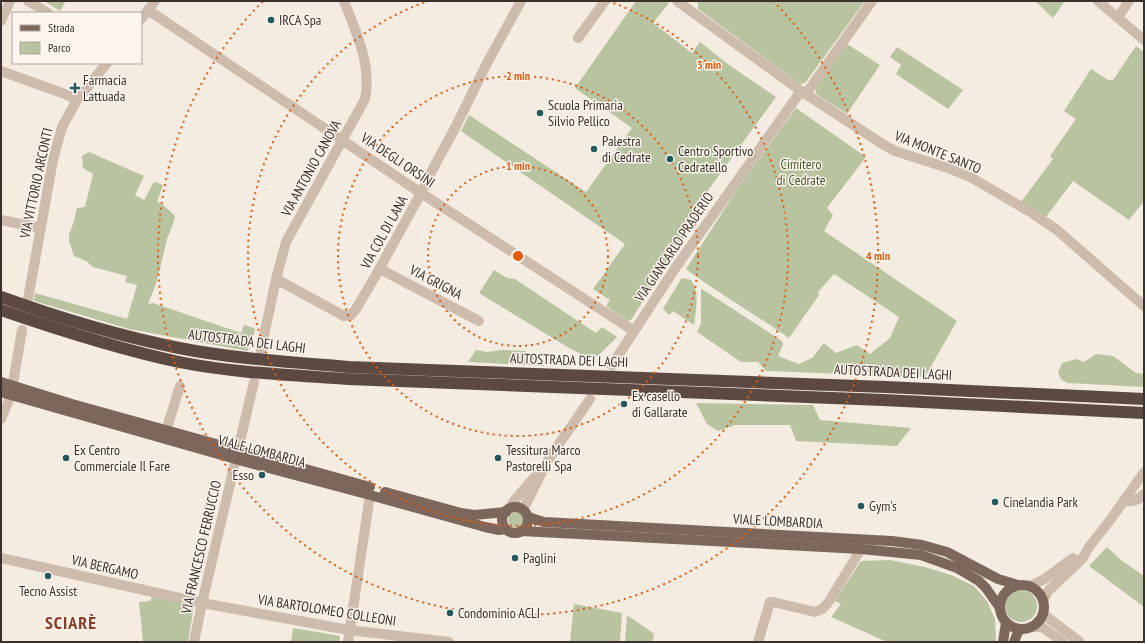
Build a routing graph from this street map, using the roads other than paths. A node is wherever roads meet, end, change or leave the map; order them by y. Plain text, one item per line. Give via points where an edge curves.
1 (10, 1) edge
2 (28, 1) edge
3 (155, 1) edge
4 (344, 1) edge
5 (521, 1) edge
6 (605, 1) edge
7 (677, 1) edge
8 (872, 1) edge
9 (1098, 1) edge
10 (1129, 1) edge
11 (148, 10) junction
12 (46, 12) edge
13 (1118, 16) junction
14 (142, 18) edge
15 (1, 21) edge
16 (578, 38) dead end
17 (1144, 40) edge
18 (106, 64) edge
19 (1, 71) edge
20 (803, 92) junction
21 (77, 100) junction
22 (342, 140) junction
23 (421, 193) junction
24 (1, 220) edge
25 (41, 228) junction
26 (380, 269) junction
27 (276, 279) junction
28 (1, 297) edge
29 (28, 299) dead end
30 (1144, 306) edge
31 (1, 310) edge
32 (479, 321) dead end
33 (22, 330) dead end
34 (634, 331) junction
35 (261, 350) dead end
36 (614, 362) tunnel mouth
37 (1, 382) edge
38 (254, 382) dead end
39 (180, 386) dead end
40 (8, 390) edge
41 (590, 399) dead end
42 (1144, 399) edge
43 (1144, 413) edge
44 (1, 419) edge
45 (166, 430) junction
46 (237, 455) junction
47 (548, 460) junction
48 (1144, 472) edge
49 (1144, 494) edge
50 (370, 495) junction
51 (1124, 501) junction
52 (507, 510) junction
53 (526, 513) junction
54 (506, 529) junction
55 (522, 531) junction
56 (1089, 547) junction
57 (861, 549) junction
58 (1, 558) edge
59 (1024, 586) junction
60 (1043, 601) junction
61 (202, 603) junction
62 (1000, 608) junction
63 (1043, 614) junction
64 (1006, 623) junction
65 (1026, 628) junction
66 (349, 630) junction
67 (194, 642) edge
68 (348, 642) edge
69 (449, 642) edge
70 (758, 642) edge
71 (1003, 642) edge
72 (1014, 642) edge
73 (1063, 642) edge
74 (1080, 642) edge

1 - 15 street
2 - 12 street
3 - 11 street
4 - 22 street, VIA ANTONIO CANOVA via 364,56 367,87 365,99
5 - 23 street, VIA COL DI LANA
6 - 16 street
7 - 20 street, VIA MONTE SANTO
8 - 20 street, VIA GIANCARLO PRADERIO
9 - 13 street
10 - 13 street
11 - 14 street
11 - 22 street, VIA DEGLI ORSINI
13 - 17 street
18 - 21 street, VIA VITTORIO ARCONTI
19 - 21 street
20 - 30 street, VIA MONTE SANTO via 895,151 941,165 972,178 1032,213 1057,230
20 - 34 street, VIA GIANCARLO PRADERIO via 734,183
21 - 25 street, VIA VITTORIO ARCONTI via 60,132
22 - 23 street, VIA DEGLI ORSINI
22 - 27 street, VIA ANTONIO CANOVA via 286,242
23 - 26 street, VIA COL DI LANA
23 - 34 street, VIA DEGLI ORSINI
24 - 25 street
25 - 29 street, VIA VITTORIO ARCONTI
26 - 27 street, VIA COL DI LANA via 356,309 351,315 344,316
26 - 32 street, VIA GRIGNA
27 - 35 street, VIA ANTONIO CANOVA
28 - 42 highway, AUTOSTRADA DEI LAGHI via 113,333 180,348 271,361 349,367 886,386
31 - 43 highway, AUTOSTRADA DEI LAGHI via 141,353 180,362 262,373
33 - 40 street
34 - 36 street, VIA GIANCARLO PRADERIO
37 - 40 main road
38 - 46 street
39 - 45 street
40 - 44 street
40 - 45 main road, VIALE LOMBARDIA via 72,404
40 - 46 main road, VIALE LOMBARDIA
41 - 47 street
45 - 46 main road, VIALE LOMBARDIA
46 - 50 main road, VIALE LOMBARDIA
46 - 52 main road, VIALE LOMBARDIA via 461,513 474,515
46 - 61 street, VIA FRANCESCO FERRUCCIO
47 - 52 street
47 - 53 street
48 - 51 street
49 - 51 street via 1131,502
50 - 54 main road, VIALE LOMBARDIA via 484,527
50 - 66 street
51 - 56 street
52 - 53 main road via 514,507
52 - 54 main road via 503,517
53 - 55 main road via 527,525
53 - 59 main road, VIALE LOMBARDIA via 544,522 892,541 922,545 947,552 998,579
54 - 55 main road via 516,533
55 - 57 main road, VIALE LOMBARDIA
56 - 59 street via 1043,580
56 - 60 street via 1082,559 1048,591
57 - 62 main road, VIALE LOMBARDIA via 921,555 957,568 979,581
57 - 70 street via 822,609 815,612 770,602
58 - 61 street, VIA BERGAMO
59 - 60 main road via 1036,590
59 - 62 main road via 1011,588 1005,593
60 - 63 main road
61 - 66 street, VIA BARTOLOMEO COLLEONI
61 - 67 street, VIA FRANCESCO FERRUCCIO
62 - 64 main road
63 - 65 main road via 1036,624
63 - 74 street
64 - 65 main road via 1013,627
64 - 71 main road
65 - 72 main road via 1018,632
65 - 73 street via 1042,627
66 - 68 street
66 - 69 street, VIA BARTOLOMEO COLLEONI

